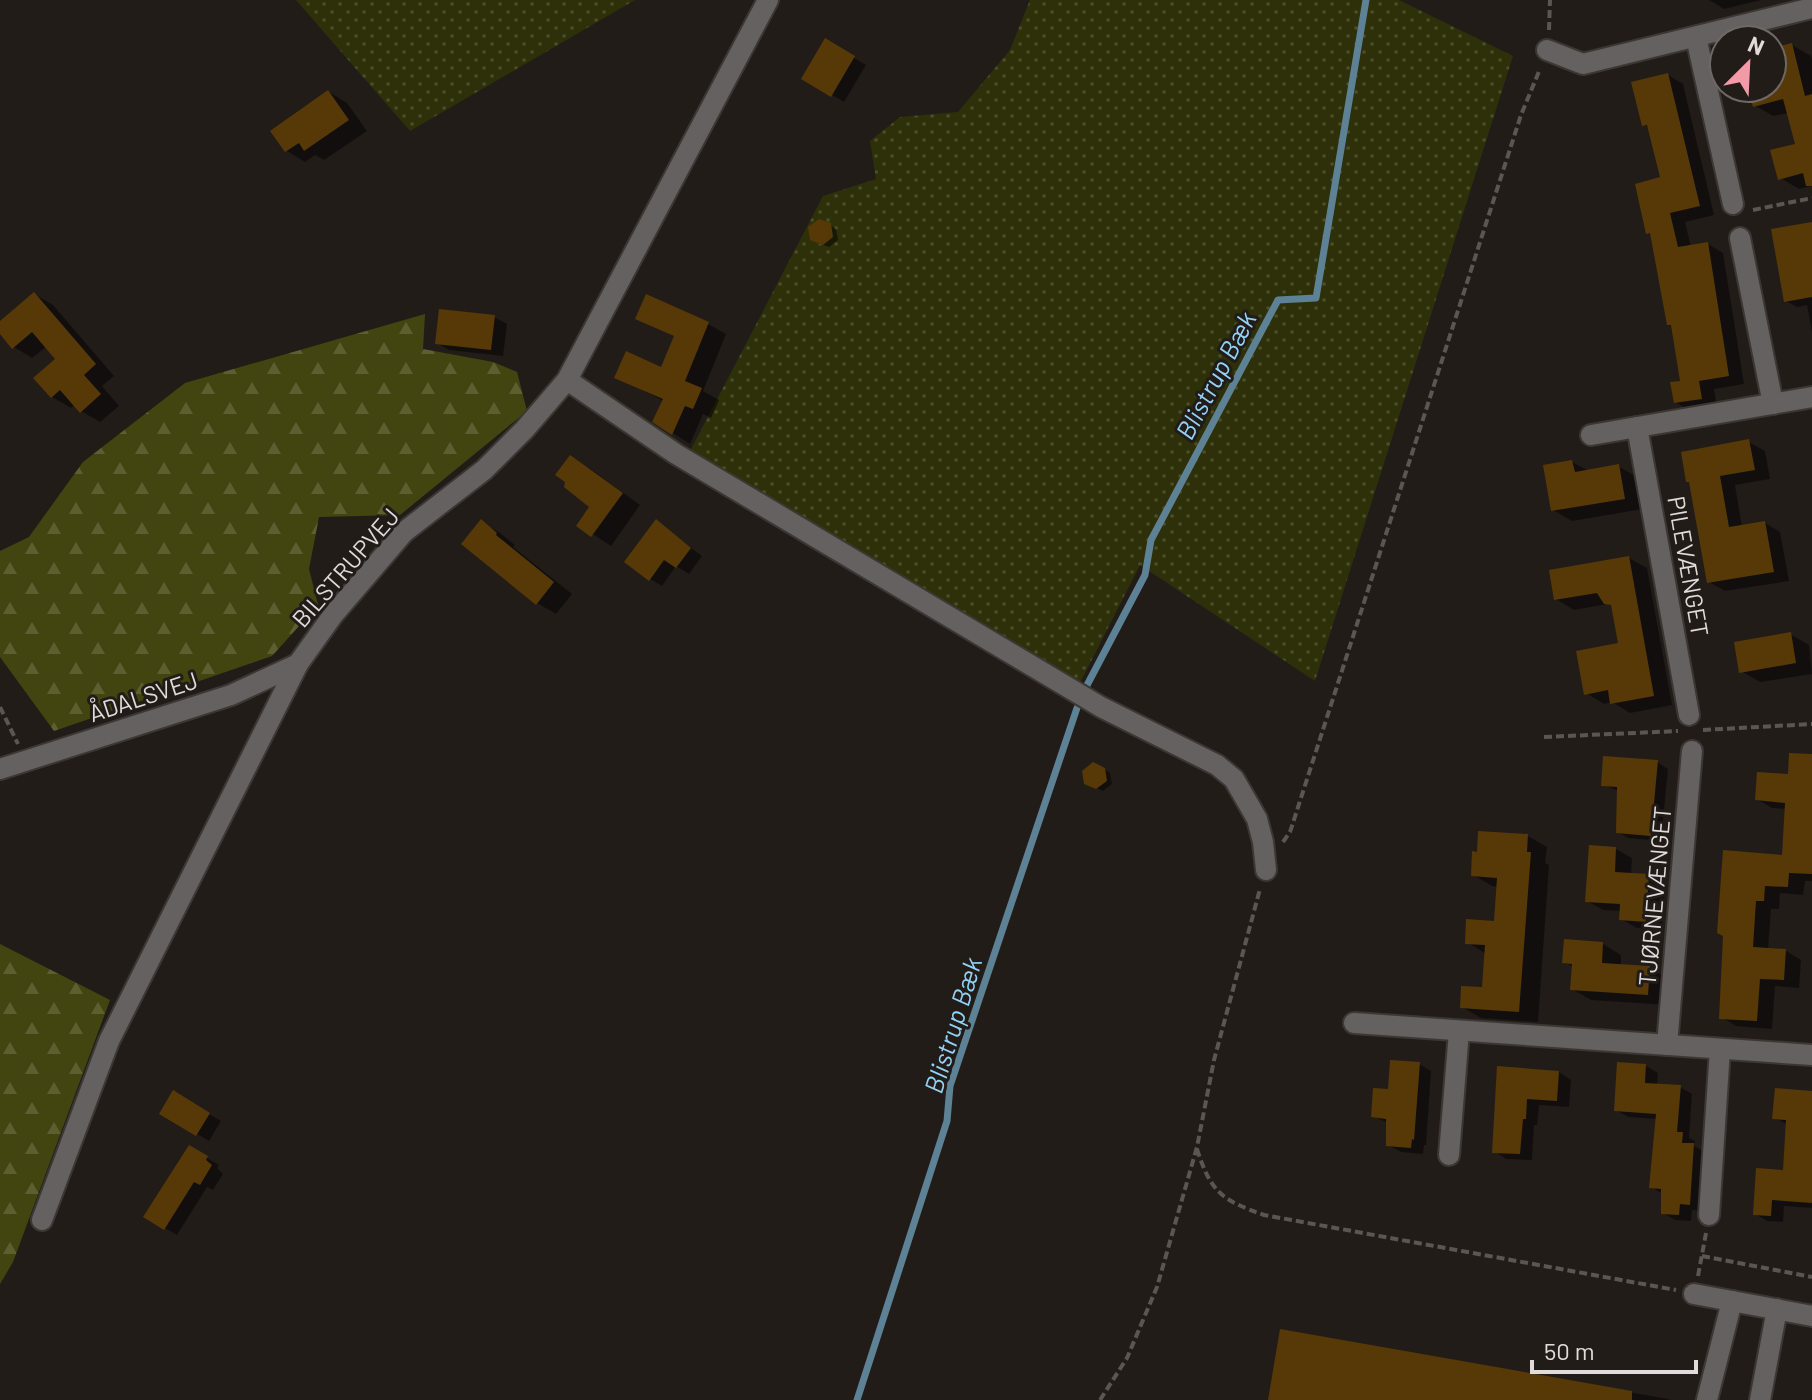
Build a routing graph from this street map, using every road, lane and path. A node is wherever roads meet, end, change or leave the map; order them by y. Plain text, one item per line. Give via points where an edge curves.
1 (768, 0) edge
2 (1550, 0) edge
3 (1812, 8) edge
4 (1696, 37) junction
5 (1547, 50) junction
6 (1812, 198) edge
7 (1742, 207) joint
8 (1740, 238) dead end
9 (567, 380) junction
10 (1812, 397) edge
11 (1773, 404) junction
12 (1637, 427) junction
13 (1591, 435) dead end
14 (298, 664) junction
15 (0, 707) edge
16 (1689, 715) dead end
17 (1692, 751) dead end
18 (26, 761) junction
19 (0, 769) edge
20 (1266, 870) junction
21 (1354, 1023) dead end
22 (1459, 1031) junction
23 (1667, 1045) junction
24 (1720, 1049) junction
25 (1812, 1055) edge
26 (1197, 1147) junction
27 (1449, 1155) dead end
28 (1709, 1215) joint
29 (42, 1220) dead end
30 (1702, 1256) junction
31 (1812, 1277) edge
32 (1694, 1294) junction
33 (1732, 1301) junction
34 (1777, 1309) junction
35 (1812, 1316) edge
36 (1100, 1400) edge
37 (1707, 1400) edge
38 (1760, 1400) edge

1 - 9 street, BILSTRUPVEJ
2 - 5 path
3 - 4 street
4 - 5 street via 1583,64
4 - 7 street
5 - 20 path via 1521,115 1290,832
6 - 7 path
8 - 11 street
9 - 14 street, BILSTRUPVEJ via 484,470 404,532
9 - 20 street via 676,454 1101,707 1217,765 1234,779 1257,819
10 - 11 street
11 - 12 street
12 - 13 street
12 - 16 street, PILEVÆNGET
14 - 18 street, ÅDALSVEJ via 231,695
14 - 29 street, BILSTRUPVEJ via 109,1041
15 - 18 path
17 - 23 street, TJØRNEVÆNGET
18 - 19 street, ÅDALSVEJ
20 - 26 path via 1214,1060
21 - 22 street
22 - 23 street
22 - 27 street
23 - 24 street
24 - 25 street
24 - 28 street
26 - 32 path via 1206,1177 1218,1193 1264,1215
26 - 36 path via 1157,1287 1127,1358
28 - 30 path
30 - 31 path
30 - 32 path
32 - 33 street
33 - 34 street
33 - 37 street
34 - 35 street
34 - 38 street

